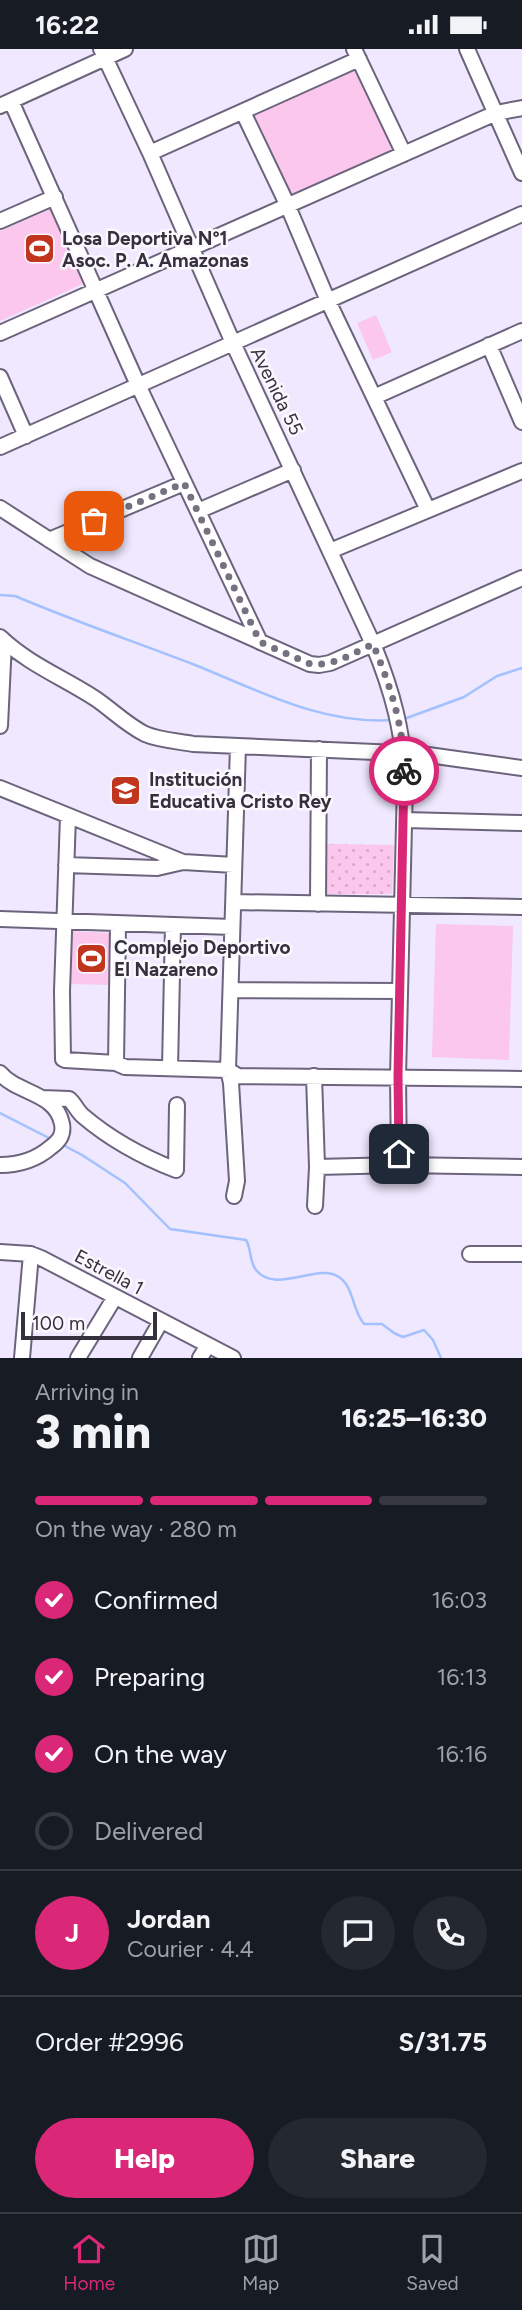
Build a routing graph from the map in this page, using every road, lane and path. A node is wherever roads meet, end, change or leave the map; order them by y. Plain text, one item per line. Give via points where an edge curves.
1 (125, 49) edge
2 (467, 49) edge
3 (103, 53) edge
4 (357, 54) edge
5 (5, 103) edge
6 (522, 108) edge
7 (243, 112) junction
8 (496, 113) junction
9 (150, 153) junction
10 (404, 154) junction
11 (522, 173) edge
12 (55, 197) junction
13 (287, 204) junction
14 (522, 214) edge
15 (0, 221) edge
16 (191, 247) junction
17 (96, 289) junction
18 (328, 301) junction
19 (522, 331) edge
20 (0, 333) edge
21 (233, 343) junction
22 (489, 345) junction
23 (0, 377) edge
24 (138, 385) junction
25 (374, 397) junction
26 (522, 422) edge
27 (26, 436) junction
28 (0, 447) edge
29 (293, 470) junction
30 (522, 471) edge
31 (184, 483) junction
32 (0, 508) edge
33 (428, 510) junction
34 (198, 511) junction
35 (49, 540) junction
36 (330, 551) junction
37 (522, 578) edge
38 (2, 639) edge
39 (260, 642) junction
40 (373, 644) junction
41 (0, 726) edge
42 (238, 746) junction
43 (319, 749) junction
44 (404, 754) junction
45 (522, 768) edge
46 (0, 788) edge
47 (68, 816) junction
48 (405, 820) junction
49 (522, 823) edge
50 (183, 862) junction
51 (66, 865) junction
52 (234, 865) junction
53 (234, 902) junction
54 (317, 904) junction
55 (402, 904) junction
56 (522, 907) edge
57 (0, 919) edge
58 (64, 921) junction
59 (118, 924) junction
60 (173, 925) junction
61 (233, 927) junction
62 (231, 990) junction
63 (400, 991) junction
64 (116, 1063) junction
65 (170, 1068) junction
66 (228, 1070) junction
67 (0, 1073) edge
68 (314, 1076) junction
69 (398, 1077) junction
70 (522, 1079) edge
71 (42, 1098) junction
72 (177, 1105) dead end
73 (0, 1165) edge
74 (400, 1165) junction
75 (317, 1167) junction
76 (522, 1167) edge
77 (234, 1196) dead end
78 (315, 1206) dead end
79 (0, 1252) edge
80 (31, 1254) junction
81 (470, 1254) dead end
82 (522, 1254) edge
83 (115, 1297) junction
84 (161, 1321) junction
85 (204, 1352) edge
86 (22, 1358) edge
87 (78, 1358) edge
88 (139, 1358) edge
89 (233, 1358) edge

1 - 3 street
2 - 8 street
3 - 5 street
3 - 9 street, Avenida 55
4 - 7 street
4 - 10 street
5 - 12 street
6 - 8 street
7 - 9 street
7 - 13 street
8 - 10 street
8 - 11 street
9 - 16 street, Avenida 55
10 - 13 street
12 - 15 street
12 - 17 street
13 - 16 street
13 - 18 street
14 - 18 street
16 - 17 street
16 - 21 street, Avenida 55
17 - 20 street
17 - 24 street
18 - 21 street
18 - 25 street
19 - 22 street
21 - 24 street
21 - 29 street, Avenida 55
22 - 25 street
22 - 26 street
23 - 27 street
24 - 27 street
24 - 31 street
25 - 33 street
27 - 28 street
29 - 34 street
29 - 36 street, Avenida 55
30 - 33 street
31 - 34 street
31 - 35 street
32 - 35 street
33 - 36 street
34 - 39 street
35 - 39 street via 90,566
36 - 40 street, Avenida 55
37 - 40 street
38 - 41 street
38 - 42 street via 144,733 193,744
39 - 40 street via 319,665
40 - 44 street, Avenida 55 via 392,690
42 - 43 street
42 - 52 street
43 - 44 street
43 - 54 street
44 - 45 street
44 - 48 street, Avenida 55
46 - 47 street
47 - 50 street
47 - 51 street
48 - 49 street
48 - 55 street, Avenida 55
50 - 51 street via 158,868
50 - 52 street
51 - 58 street
52 - 53 street
53 - 54 street
53 - 61 street
54 - 55 street
55 - 56 street
55 - 63 street, Avenida 55
57 - 58 street
58 - 59 street
58 - 64 street via 63,1059
59 - 60 street
59 - 64 street
60 - 61 street
60 - 65 street
61 - 62 street
62 - 63 street
62 - 66 street
63 - 69 street, Avenida 55
64 - 65 street
65 - 66 street
66 - 68 street via 238,1076
66 - 77 street via 237,1181
67 - 71 street
68 - 69 street
68 - 75 street
69 - 70 street
69 - 74 street, Avenida 55
71 - 72 street via 69,1099 81,1115 130,1148 176,1170
71 - 73 street via 59,1114 60,1139 32,1160
74 - 75 street
74 - 76 street
75 - 78 street
79 - 80 street, Estrella 1
80 - 83 street, Estrella 1
80 - 86 street
81 - 82 street
83 - 84 street, Estrella 1
83 - 87 street
84 - 85 street, Estrella 1
84 - 88 street
85 - 89 street, Estrella 1

